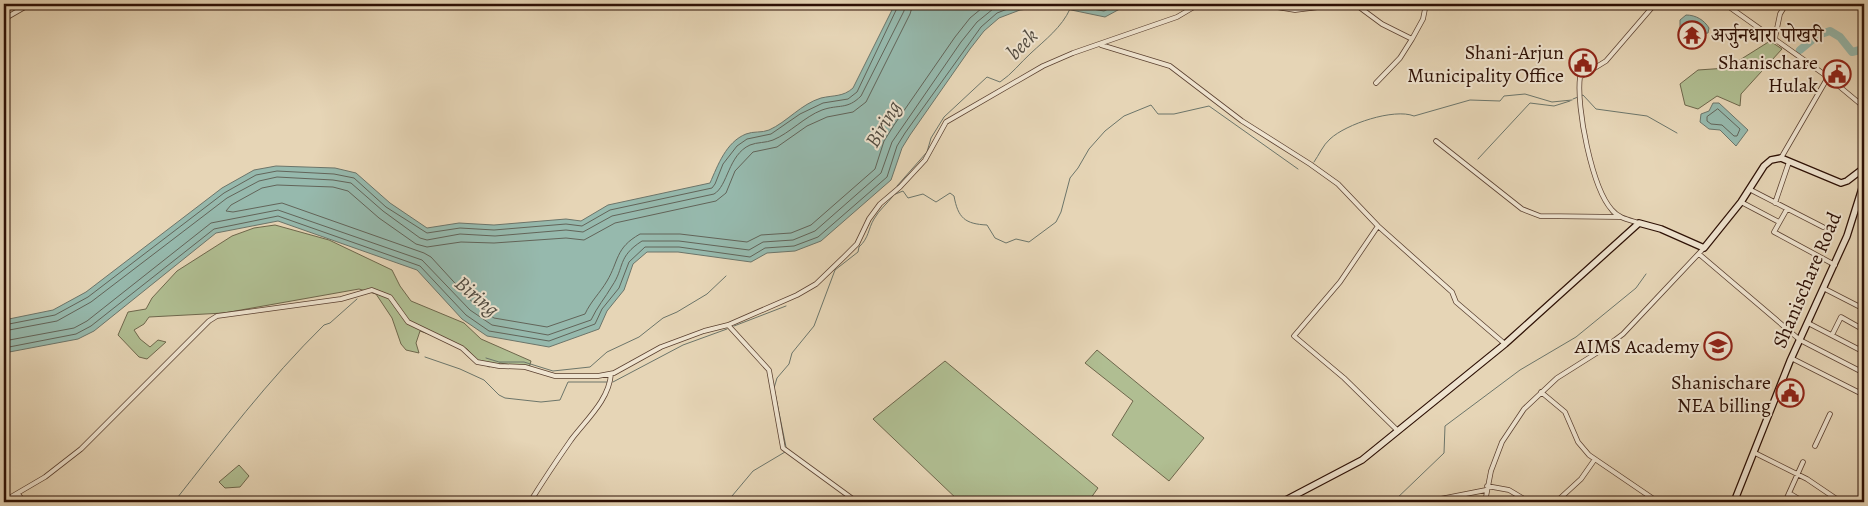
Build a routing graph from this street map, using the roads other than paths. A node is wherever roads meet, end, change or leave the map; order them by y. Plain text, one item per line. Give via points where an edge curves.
1 (30, 4) edge
2 (1199, 4) edge
3 (1257, 4) edge
4 (1426, 4) edge
5 (1655, 4) edge
6 (1725, 4) edge
7 (1786, 4) edge
8 (1360, 5) edge
9 (4, 19) edge
10 (1412, 38) junction
11 (1775, 38) junction
12 (1101, 45) junction
13 (1828, 77) junction
14 (1376, 83) dead end
15 (1864, 106) edge
16 (1436, 141) dead end
17 (1781, 158) junction
18 (1789, 162) junction
19 (1864, 168) edge
20 (1864, 182) edge
21 (1749, 189) junction
22 (1741, 202) junction
23 (1775, 203) junction
24 (1786, 209) junction
25 (1621, 217) junction
26 (1779, 222) junction
27 (1640, 223) junction
28 (1378, 226) junction
29 (1823, 227) dead end
30 (1704, 248) junction
31 (1699, 254) junction
32 (1834, 265) junction
33 (1825, 289) junction
34 (1864, 309) edge
35 (1808, 323) junction
36 (728, 325) junction
37 (1864, 330) edge
38 (1832, 335) junction
39 (1800, 340) junction
40 (1505, 344) junction
41 (1864, 352) edge
42 (1791, 358) junction
43 (1864, 373) edge
44 (611, 374) junction
45 (1541, 392) junction
46 (1864, 395) edge
47 (1830, 414) dead end
48 (1398, 431) junction
49 (1815, 446) dead end
50 (1755, 453) junction
51 (1595, 459) junction
52 (1804, 462) dead end
53 (1798, 474) junction
54 (1486, 488) junction
55 (1789, 493) junction
56 (18, 494) junction
57 (4, 501) edge
58 (24, 502) edge
59 (530, 502) edge
60 (857, 502) edge
61 (1282, 502) edge
62 (1425, 502) edge
63 (1485, 502) edge
64 (1529, 502) edge
65 (1556, 502) edge
66 (1658, 502) edge
67 (1734, 502) edge
68 (1785, 502) edge
69 (1804, 502) edge
70 (1840, 502) edge

1 - 9 street
2 - 12 street via 1177,17
3 - 8 street via 1294,10
4 - 10 street via 1423,20
5 - 25 street via 1606,62 1580,78 1578,94 1586,146 1611,210
6 - 11 street
7 - 11 street via 1780,14
8 - 10 street via 1382,24
10 - 14 street via 1400,58
11 - 13 street
12 - 28 street via 1170,66 1242,122 1338,184
12 - 36 street via 1043,66 946,122 925,160 880,204 857,244 816,284
13 - 15 street
13 - 17 street
16 - 25 street via 1522,209 1540,216
17 - 18 street
17 - 21 street via 1764,166
18 - 19 street via 1841,183
18 - 23 street
20 - 32 street, Shanischare Road
21 - 22 street
21 - 23 street
22 - 26 street
22 - 30 street
23 - 24 street
24 - 26 street
24 - 29 street
25 - 27 street
26 - 32 street via 1774,232
27 - 30 street
27 - 40 street
28 - 40 street via 1452,292 1456,302
28 - 48 street via 1340,282 1294,336 1344,378
30 - 31 street
31 - 39 street
31 - 45 street via 1623,334 1556,378
32 - 33 street, Shanischare Road
33 - 34 street
33 - 35 street, Shanischare Road
35 - 38 street
35 - 39 street, Shanischare Road
36 - 44 street via 661,347
36 - 60 street via 769,370 782,448
37 - 38 street via 1841,317
38 - 41 street
39 - 42 street, Shanischare Road
39 - 43 street
40 - 48 street
42 - 46 street
42 - 50 street, Shanischare Road
44 - 56 street via 555,376 525,367 483,364 462,348 408,322 390,297 372,290 341,299 218,316 209,320 81,449
44 - 59 street via 610,385 602,399
45 - 51 street via 1565,412 1583,449
45 - 54 street via 1524,409 1507,434
47 - 49 street
48 - 61 street via 1362,460
50 - 53 street
50 - 67 street, Shanischare Road
51 - 65 street
51 - 66 street
52 - 53 street
53 - 55 street
53 - 70 street
54 - 62 street
54 - 63 street
54 - 64 street via 1509,490
55 - 68 street
55 - 69 street
56 - 57 street
56 - 58 street

